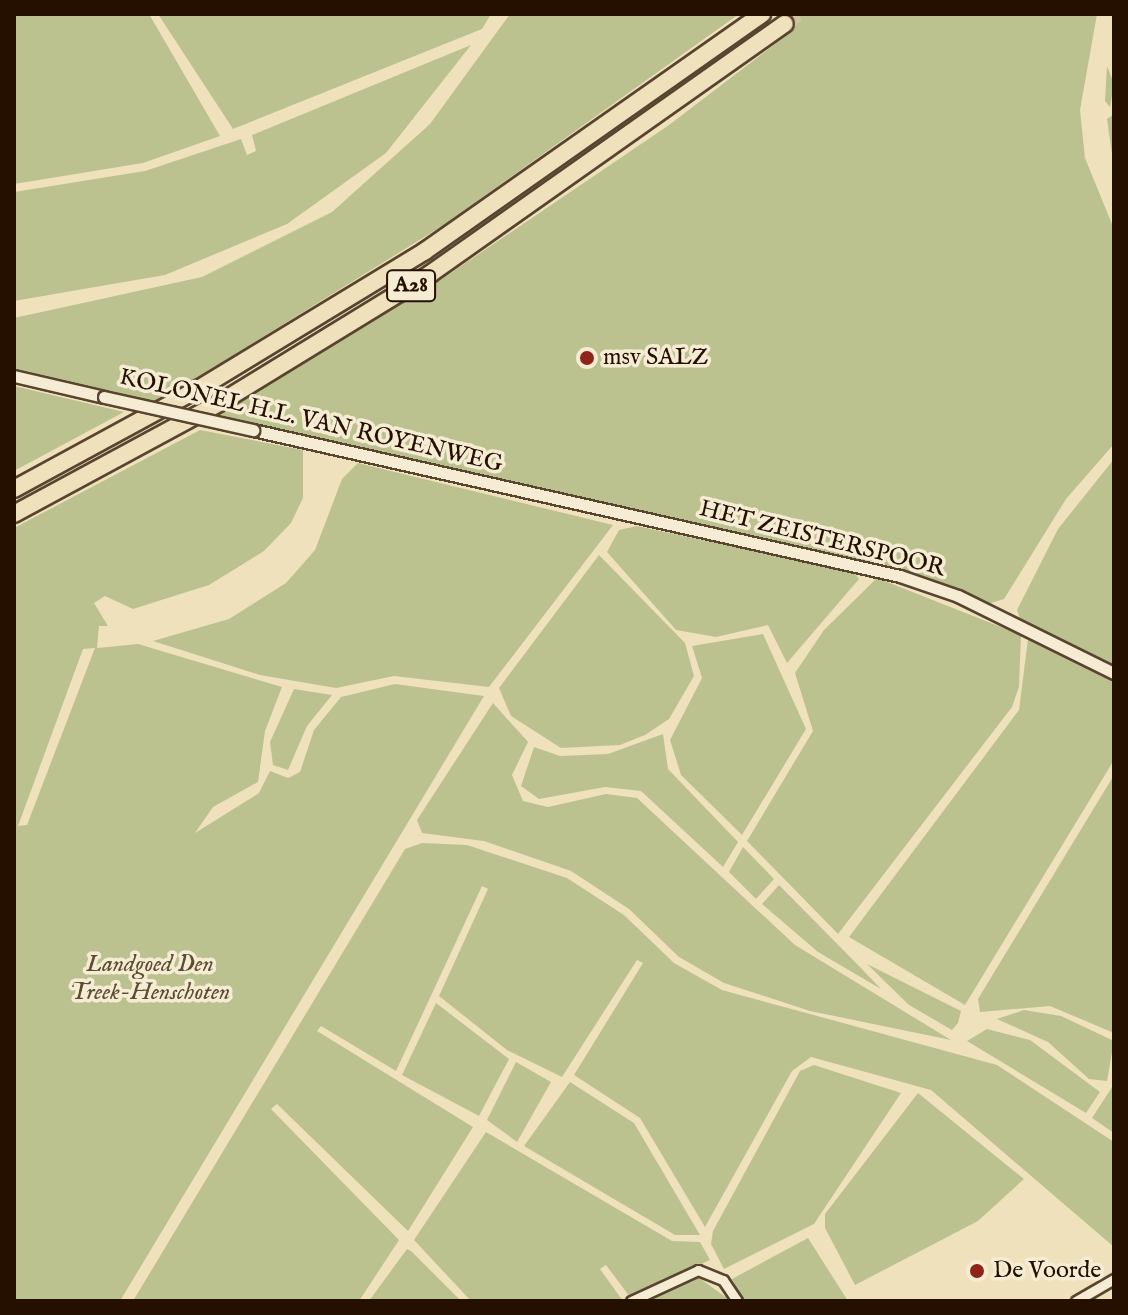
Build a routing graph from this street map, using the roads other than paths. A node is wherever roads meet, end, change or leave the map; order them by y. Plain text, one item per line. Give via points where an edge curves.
1 (762, 14) edge
2 (785, 24) tunnel mouth
3 (14, 376) edge
4 (14, 489) edge
5 (598, 508) joint
6 (14, 514) edge
7 (1114, 673) edge
8 (1114, 1279) edge
9 (631, 1301) edge
10 (737, 1301) edge
11 (1076, 1301) edge

1 - 4 highway, A28 via 425,251 213,381
2 - 6 highway, A28 via 416,283 223,401
3 - 5 street, KOLONEL H.L. VAN ROYENWEG, bridge
5 - 7 street, HET ZEISTERSPOOR via 924,583
8 - 11 street
9 - 10 street via 698,1270 723,1280

